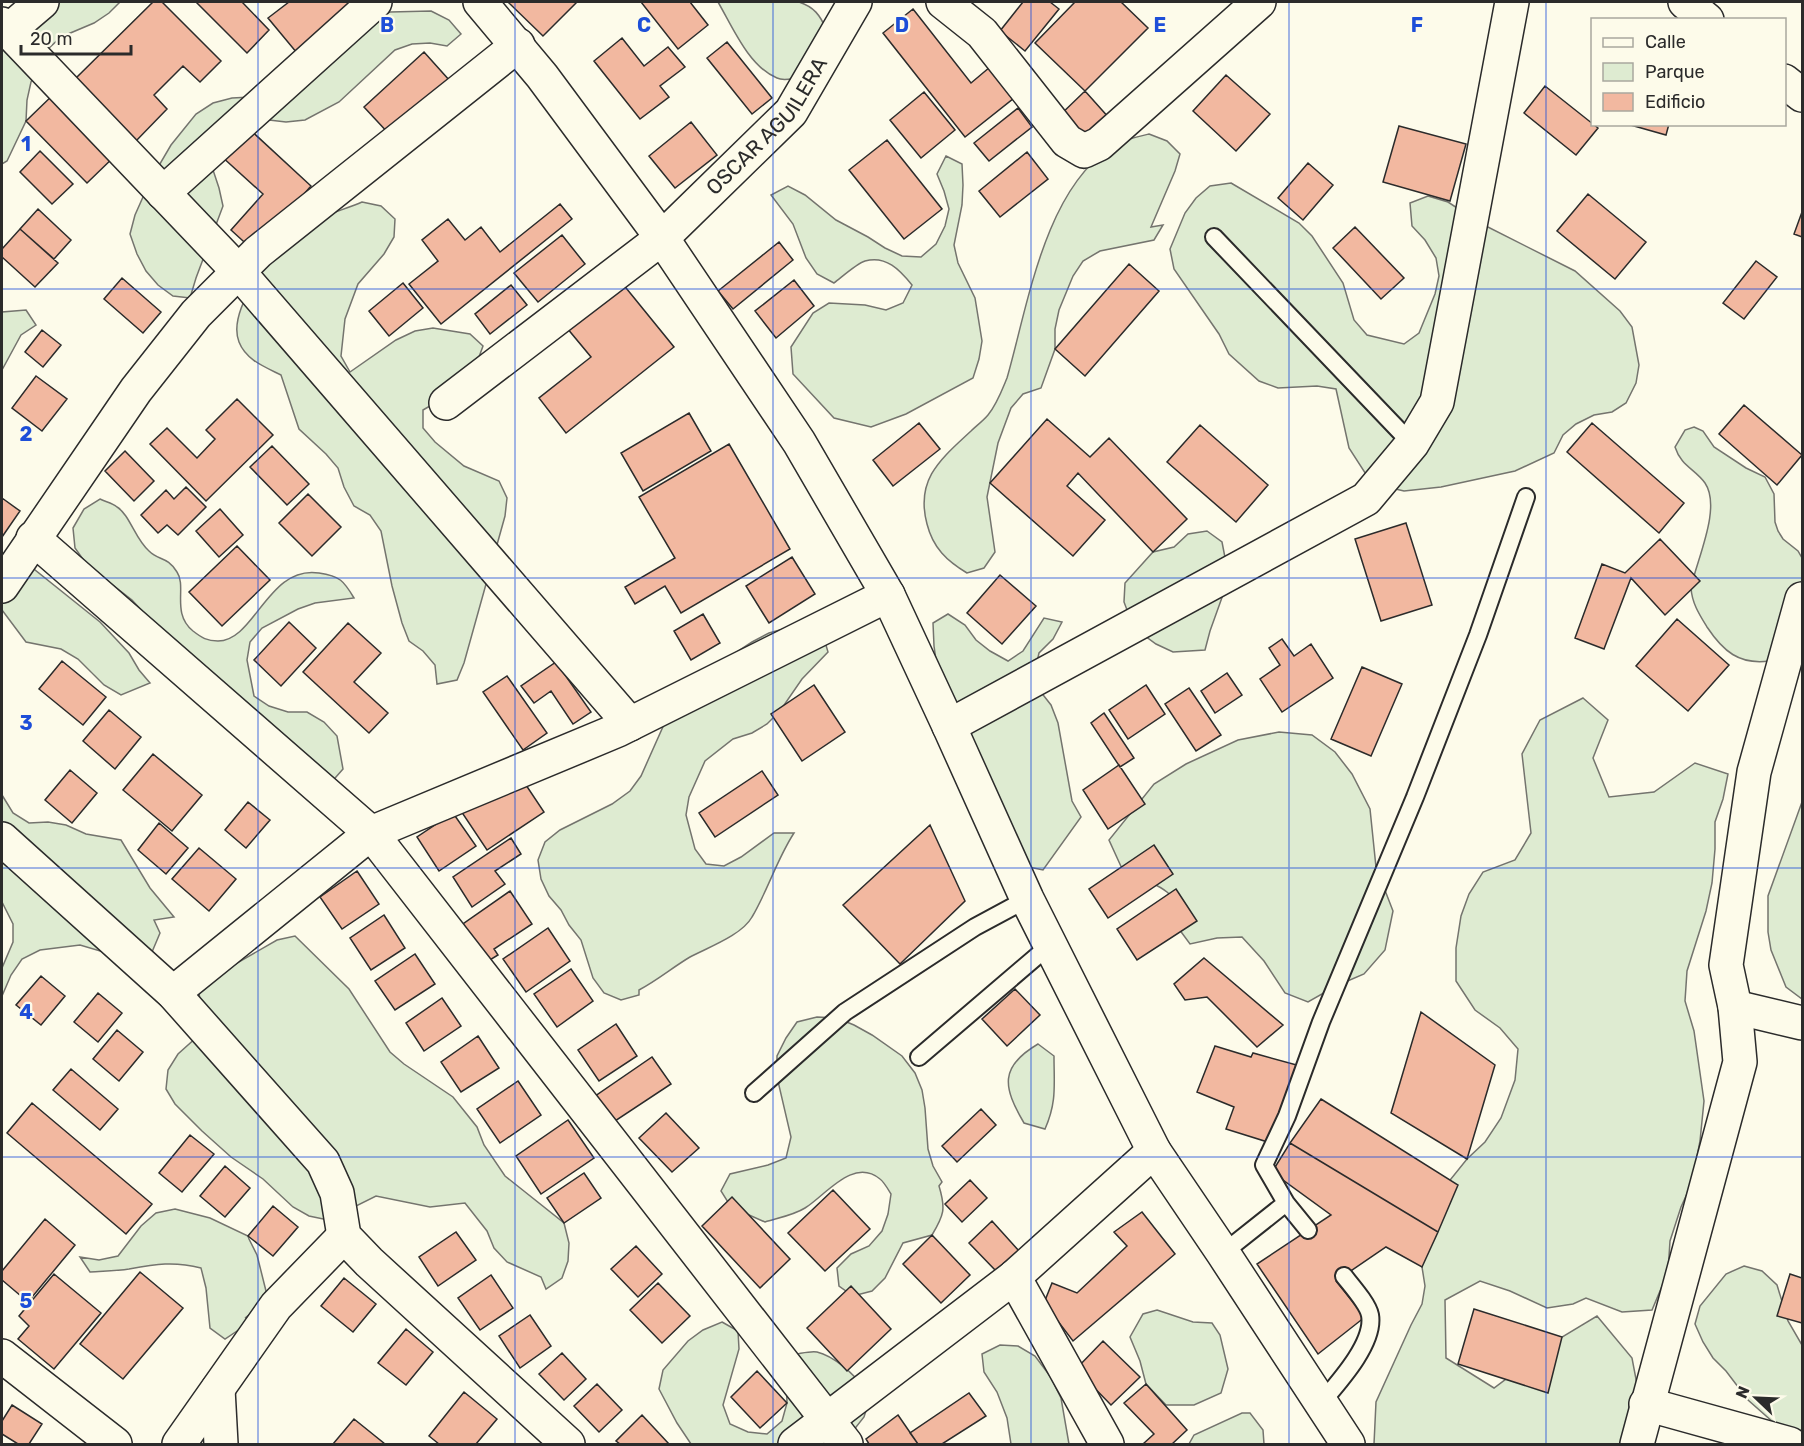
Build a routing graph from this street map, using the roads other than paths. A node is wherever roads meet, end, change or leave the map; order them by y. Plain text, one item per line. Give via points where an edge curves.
1 (42, 2) edge
2 (375, 2) edge
3 (481, 2) edge
4 (855, 2) edge
5 (943, 2) edge
6 (1259, 2) edge
7 (1512, 2) edge
8 (1685, 2) edge
9 (1705, 18) edge
10 (5, 28) edge
11 (518, 45) junction
12 (1786, 82) edge
13 (1803, 95) edge
14 (163, 193) junction
15 (1214, 237) dead end
16 (662, 238) junction
17 (237, 270) junction
18 (446, 403) dead end
19 (1412, 444) junction
20 (1526, 497) dead end
21 (33, 538) junction
22 (2, 586) edge
23 (888, 595) junction
24 (1803, 599) edge
25 (630, 724) junction
26 (949, 726) junction
27 (371, 833) junction
28 (2, 839) edge
29 (1027, 899) junction
30 (1050, 945) junction
31 (173, 993) junction
32 (1735, 1007) junction
33 (1803, 1023) edge
34 (919, 1057) dead end
35 (754, 1093) dead end
36 (1154, 1152) junction
37 (1286, 1203) junction
38 (1308, 1230) dead end
39 (344, 1236) junction
40 (1222, 1252) junction
41 (1344, 1276) dead end
42 (1014, 1277) junction
43 (2, 1356) edge
44 (218, 1389) junction
45 (1321, 1403) junction
46 (1646, 1404) junction
47 (837, 1432) edge
48 (115, 1444) edge
49 (179, 1444) edge
50 (221, 1444) edge
51 (568, 1444) edge
52 (795, 1444) edge
53 (1107, 1444) edge
54 (1348, 1444) edge
55 (1637, 1444) edge
56 (1790, 1444) edge

1 - 10 street
2 - 14 street
3 - 11 street
4 - 16 street, OSCAR AGUILERA via 791,112
5 - 6 street via 982,33 1067,141 1084,151 1099,144
7 - 19 street via 1437,402
8 - 9 street
10 - 14 street
11 - 16 street
11 - 17 street
12 - 13 street
14 - 17 street
15 - 19 lane
16 - 18 street, OSCAR AGUILERA
16 - 23 street via 799,442
17 - 21 street via 196,314 136,390
17 - 25 street
19 - 26 street via 1366,499
20 - 37 lane via 1415,797 1264,1165
21 - 22 street
21 - 27 street
23 - 25 street
23 - 26 street
24 - 32 street via 1754,772 1726,965
25 - 27 street
26 - 29 street
27 - 31 street
27 - 47 street
28 - 31 street
29 - 30 street
29 - 35 lane via 975,927 844,1012
30 - 34 lane
30 - 36 street
31 - 39 street via 322,1162 337,1193
32 - 33 street
32 - 46 street via 1740,1062
36 - 40 street
36 - 42 street
37 - 38 lane
37 - 40 lane
39 - 44 street via 276,1306
39 - 51 street
40 - 45 street
41 - 45 lane via 1370,1313 1368,1336 1341,1380
42 - 47 street
42 - 53 street
43 - 48 street
44 - 49 street
44 - 50 street
45 - 54 street
46 - 55 street
46 - 56 street
47 - 52 street

